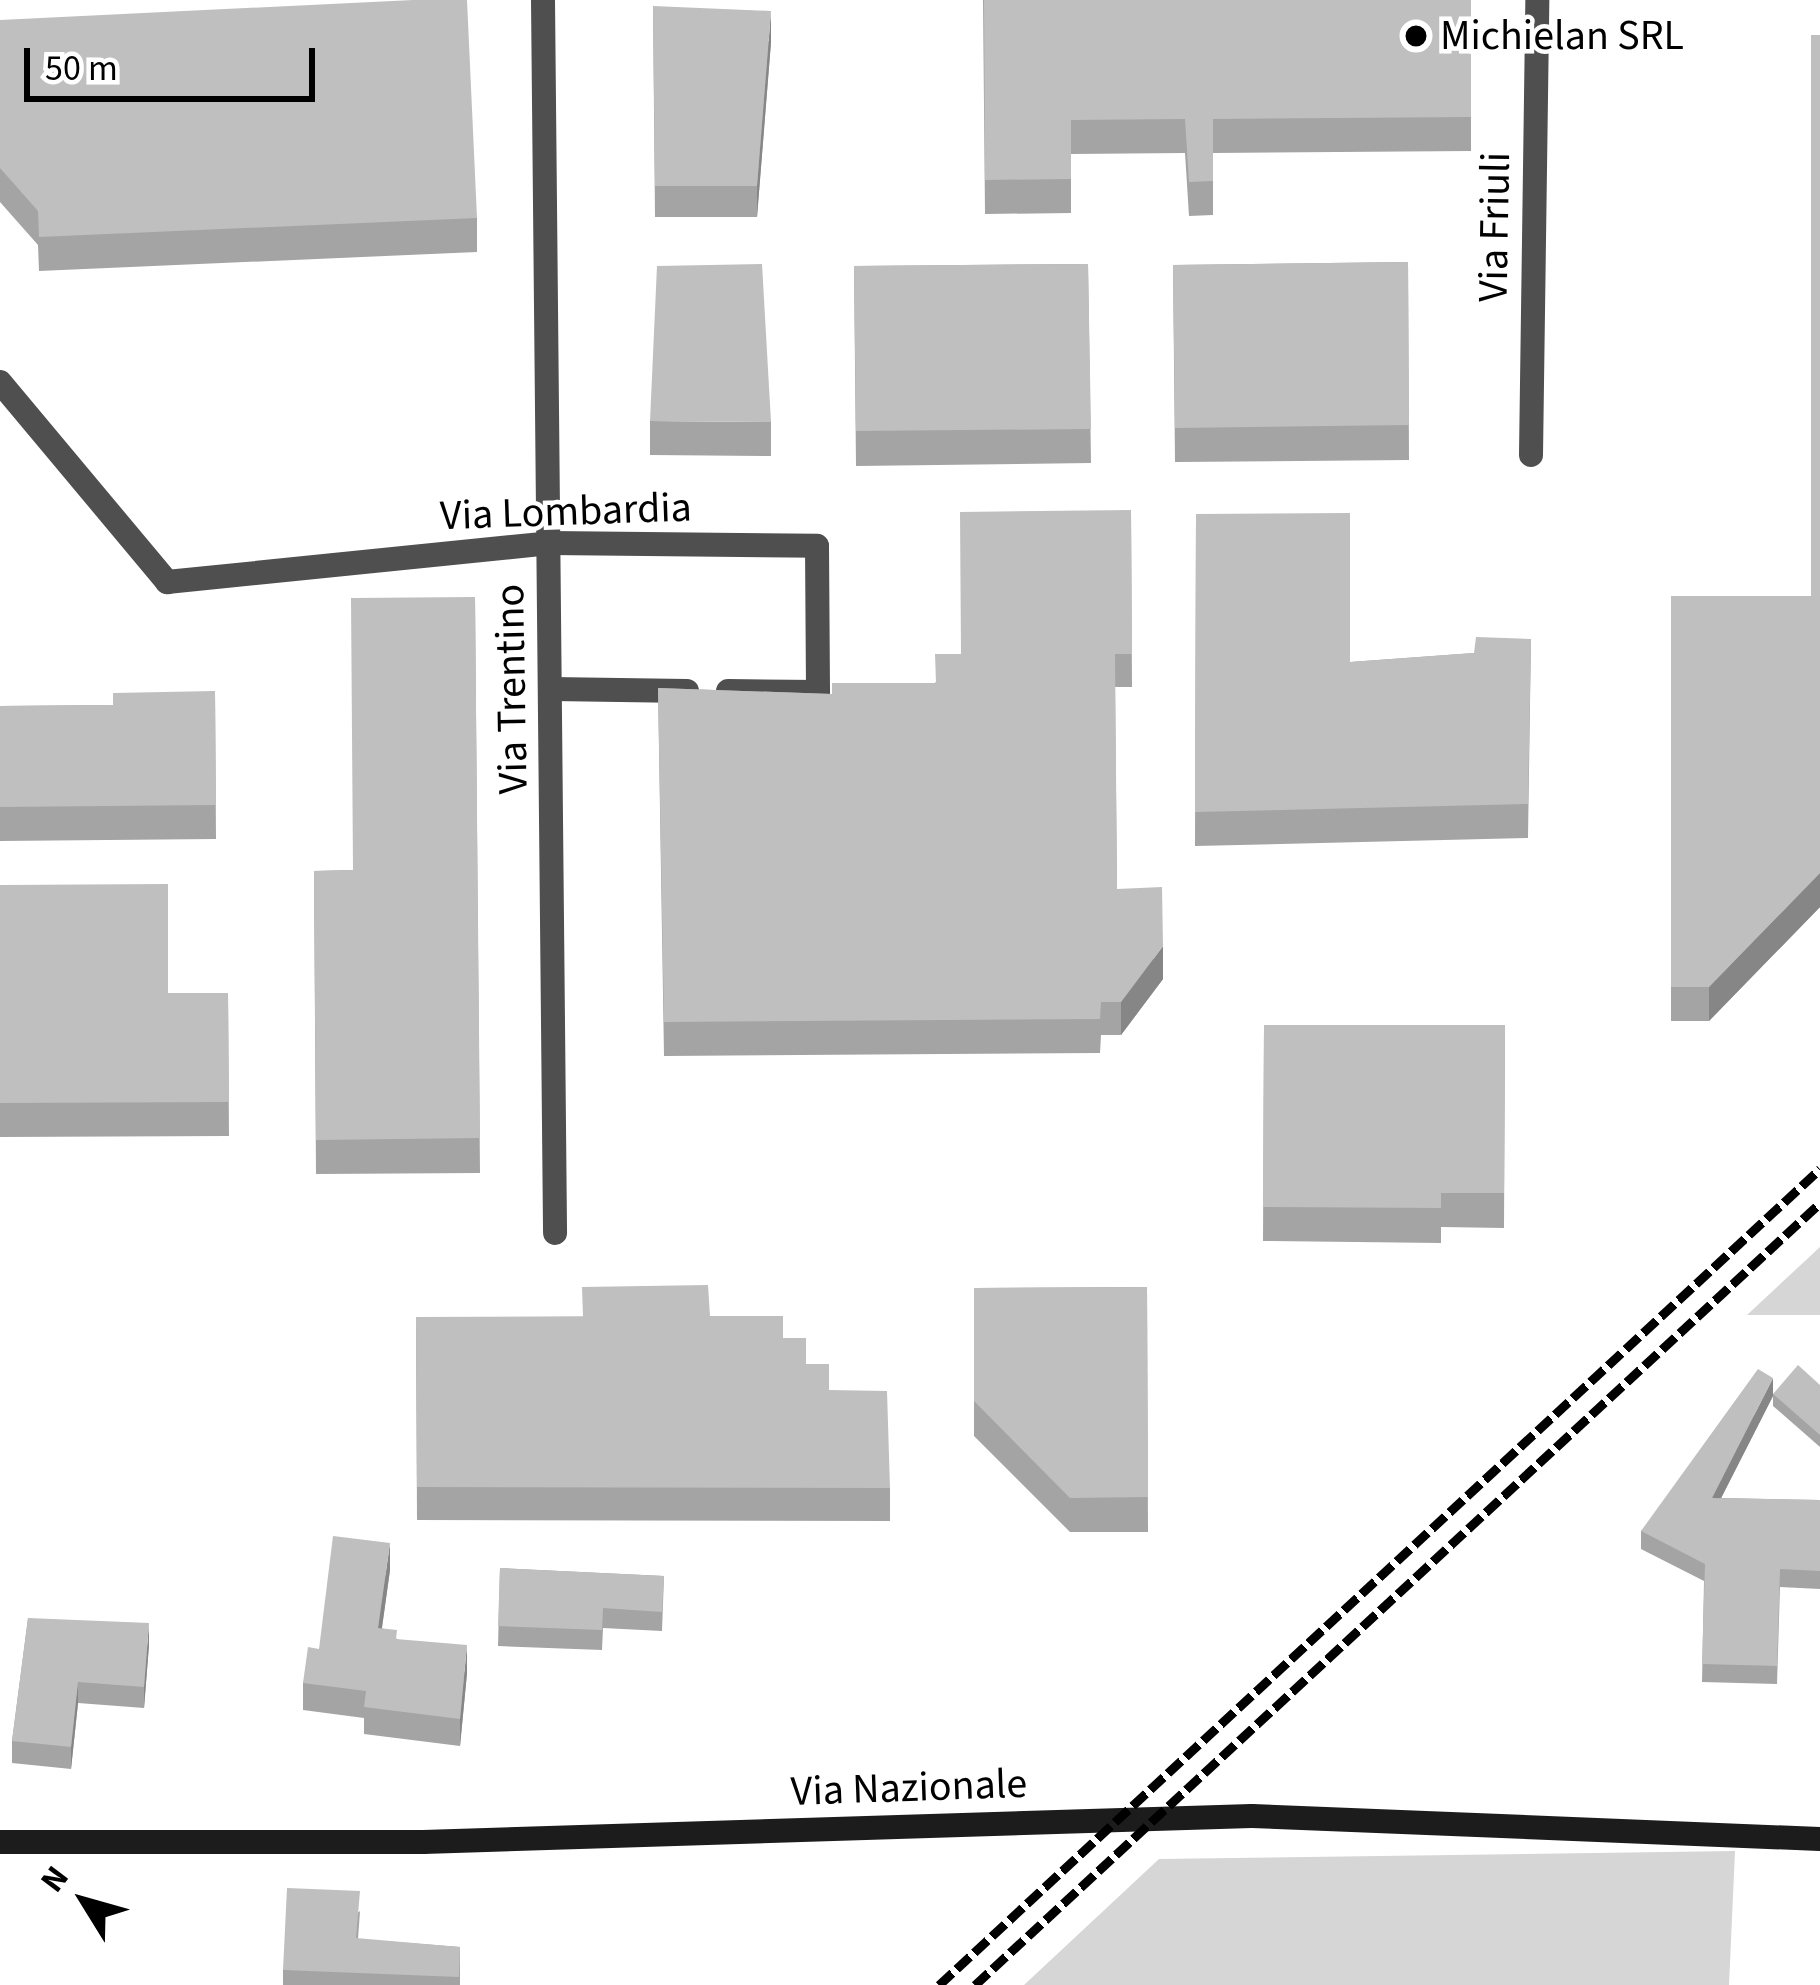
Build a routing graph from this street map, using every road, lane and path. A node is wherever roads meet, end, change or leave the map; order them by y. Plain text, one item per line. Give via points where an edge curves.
1 (543, 0) edge
2 (1537, 0) edge
3 (0, 382) edge
4 (1531, 455) dead end
5 (550, 543) junction
6 (551, 689) junction
7 (555, 1233) dead end
8 (1820, 1839) edge
9 (0, 1842) edge

1 - 5 street, Via Trentino
2 - 4 street, Via Friuli
3 - 5 street, Via Lombardia via 167,581
5 - 6 street, Via Trentino
5 - 6 street, Via Lombardia via 817,546 818,692
6 - 7 street, Via Trentino
8 - 9 street, Via Nazionale via 1252,1816 423,1842

